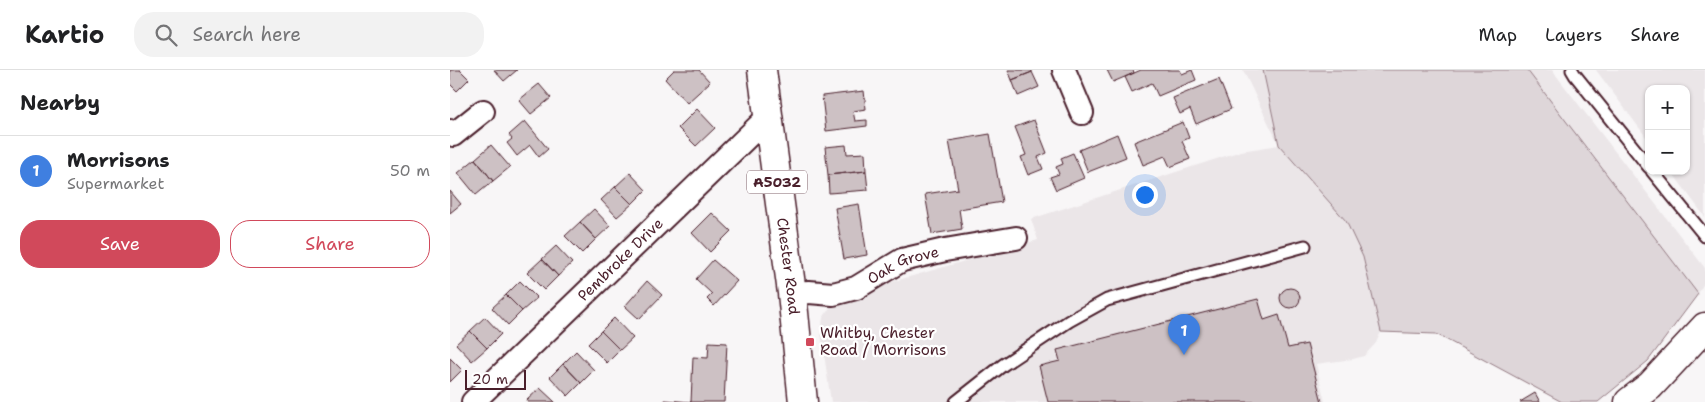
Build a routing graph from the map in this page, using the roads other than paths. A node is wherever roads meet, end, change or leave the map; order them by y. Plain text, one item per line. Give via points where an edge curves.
1 (762, 70) edge
2 (1064, 70) edge
3 (1572, 70) edge
4 (483, 111) dead end
5 (1082, 113) dead end
6 (769, 116) junction
7 (451, 135) edge
8 (1645, 162) edge
9 (1655, 175) edge
10 (1705, 236) edge
11 (1016, 238) dead end
12 (1305, 246) dead end
13 (792, 293) junction
14 (1705, 327) edge
15 (473, 402) edge
16 (804, 402) edge
17 (956, 402) edge
18 (1629, 402) edge

1 - 6 main road, Chester Road / A5032
2 - 5 street
3 - 8 lane
4 - 7 street
6 - 13 main road, Chester Road / A5032
6 - 15 street, Pembroke Drive
9 - 10 lane
11 - 13 street, Oak Grove via 902,260 856,288 833,294
12 - 17 lane via 1108,300 1069,321
13 - 16 main road, Chester Road / A5032
14 - 18 main road via 1650,386

